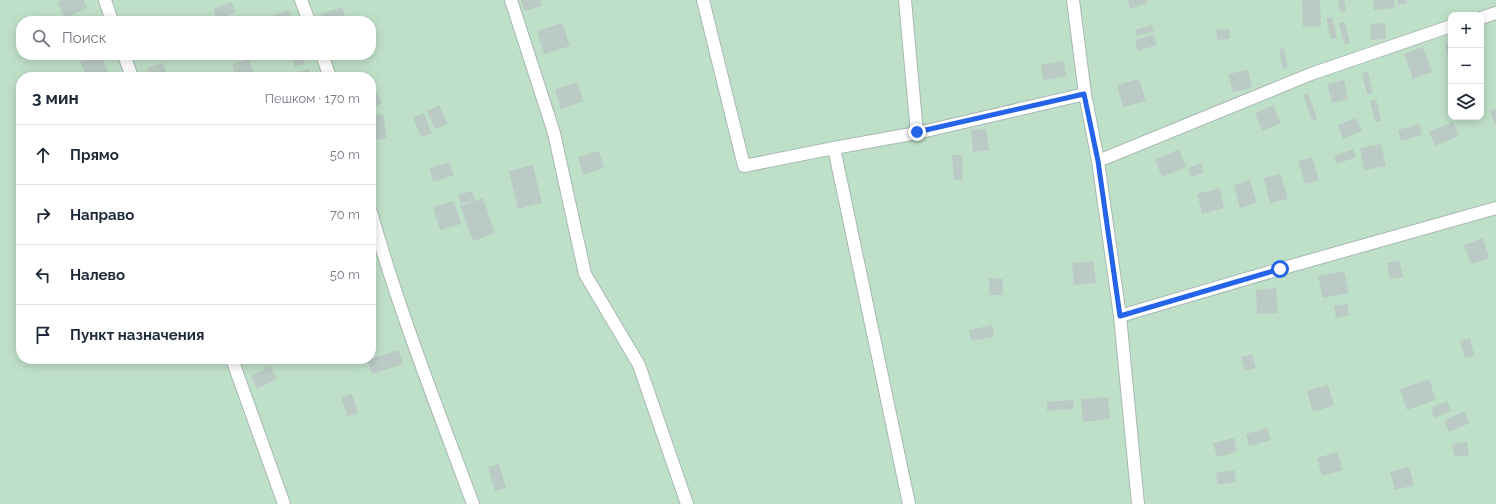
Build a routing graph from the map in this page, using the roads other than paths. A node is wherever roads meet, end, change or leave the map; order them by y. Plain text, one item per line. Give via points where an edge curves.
1 (105, 0) edge
2 (301, 0) edge
3 (511, 0) edge
4 (703, 0) edge
5 (905, 0) edge
6 (1073, 0) edge
7 (1496, 13) edge
8 (110, 16) edge
9 (307, 16) edge
10 (1484, 17) edge
11 (1448, 27) edge
12 (126, 60) edge
13 (324, 60) edge
14 (130, 72) edge
15 (328, 72) edge
16 (1084, 94) junction
17 (917, 132) junction
18 (834, 148) junction
19 (1098, 161) junction
20 (1496, 208) edge
21 (376, 230) edge
22 (1120, 316) junction
23 (234, 364) edge
24 (284, 504) edge
25 (473, 504) edge
26 (687, 504) edge
27 (909, 504) edge
28 (1138, 504) edge

1 - 8 lane
2 - 9 lane
3 - 26 lane via 554,134 585,274 639,364
4 - 18 lane via 744,166
5 - 17 lane
6 - 16 lane
7 - 10 lane
11 - 19 lane via 1311,74
12 - 14 lane
13 - 15 lane
16 - 17 lane
16 - 19 lane
17 - 18 lane
18 - 27 lane
19 - 22 lane
20 - 22 lane
21 - 25 lane
22 - 28 lane
23 - 24 lane

